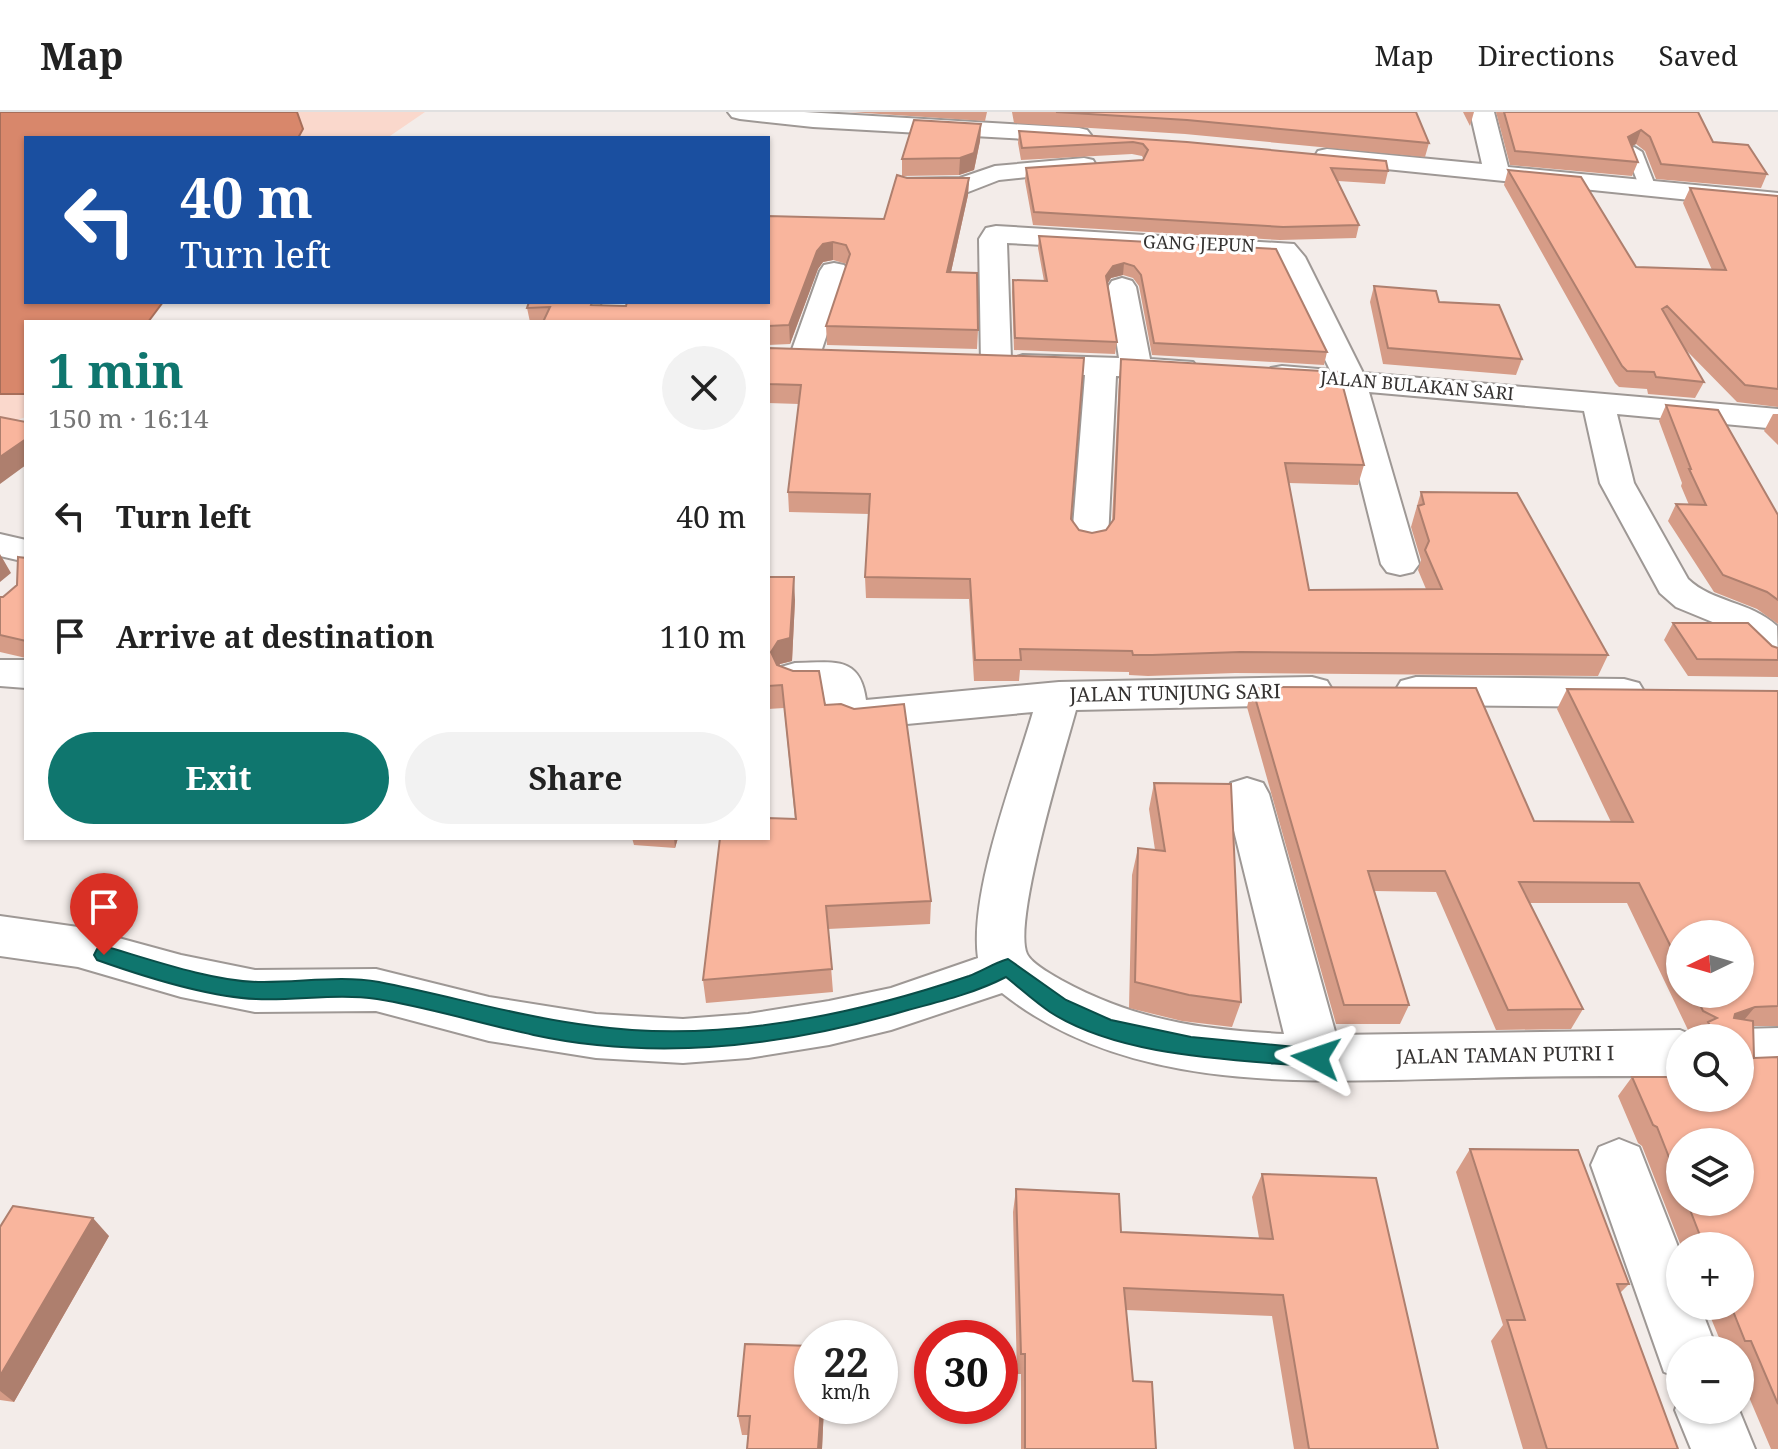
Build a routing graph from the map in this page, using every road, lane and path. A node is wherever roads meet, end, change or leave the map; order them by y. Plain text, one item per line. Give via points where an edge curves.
1 (740, 112) edge
2 (1071, 112) edge
3 (1482, 112) edge
4 (1058, 134) junction
5 (1106, 137) edge
6 (1634, 152) edge
7 (1310, 155) edge
8 (1382, 161) junction
9 (1105, 164) edge
10 (1497, 173) junction
11 (907, 184) edge
12 (1391, 186) edge
13 (1648, 188) junction
14 (1778, 201) edge
15 (834, 271) dead end
16 (1122, 287) dead end
17 (835, 359) edge
18 (1101, 365) junction
19 (1136, 366) junction
20 (1213, 371) edge
21 (1258, 373) edge
22 (1350, 379) junction
23 (1598, 403) junction
24 (1778, 419) edge
25 (1090, 539) edge
26 (0, 545) edge
27 (24, 551) edge
28 (1400, 564) dead end
29 (1778, 652) edge
30 (0, 673) edge
31 (24, 674) edge
32 (795, 677) edge
33 (1666, 693) edge
34 (1059, 696) junction
35 (1247, 794) dead end
36 (0, 936) edge
37 (1008, 967) junction
38 (1778, 1051) edge
39 (1754, 1052) edge
40 (1666, 1053) edge
41 (1316, 1058) junction
42 (1619, 1165) dead end
43 (1681, 1336) edge
44 (1713, 1424) edge
45 (1723, 1449) edge

1 - 4 street
2 - 4 street
3 - 10 street
4 - 5 street
6 - 13 lane
7 - 8 street
8 - 10 street
8 - 12 street
9 - 11 street via 995,173 963,186
10 - 13 street
13 - 14 street
15 - 17 street via 792,357
16 - 19 street
18 - 19 street
18 - 22 street, GANG JEPUN via 982,364 996,234 1284,250
18 - 25 street
19 - 20 street
21 - 22 street, JALAN BULAKAN SARI
22 - 23 street, JALAN BULAKAN SARI
22 - 28 street
23 - 24 street, JALAN BULAKAN SARI
23 - 29 street via 1617,483 1673,585 1681,596 1746,621
26 - 27 street
30 - 31 street
32 - 34 street, JALAN TUNJUNG SARI via 839,677 846,708 854,715
33 - 34 street, JALAN TUNJUNG SARI
34 - 37 street via 1004,900 999,943
35 - 41 street
36 - 37 street via 78,947 255,991 376,990 504,1022 596,1036 683,1041 748,1036 866,1015
37 - 41 street, JALAN TAMAN PUTRI I via 1059,1006 1108,1029 1191,1046
38 - 39 street
40 - 41 street, JALAN TAMAN PUTRI I
42 - 43 street
44 - 45 street

